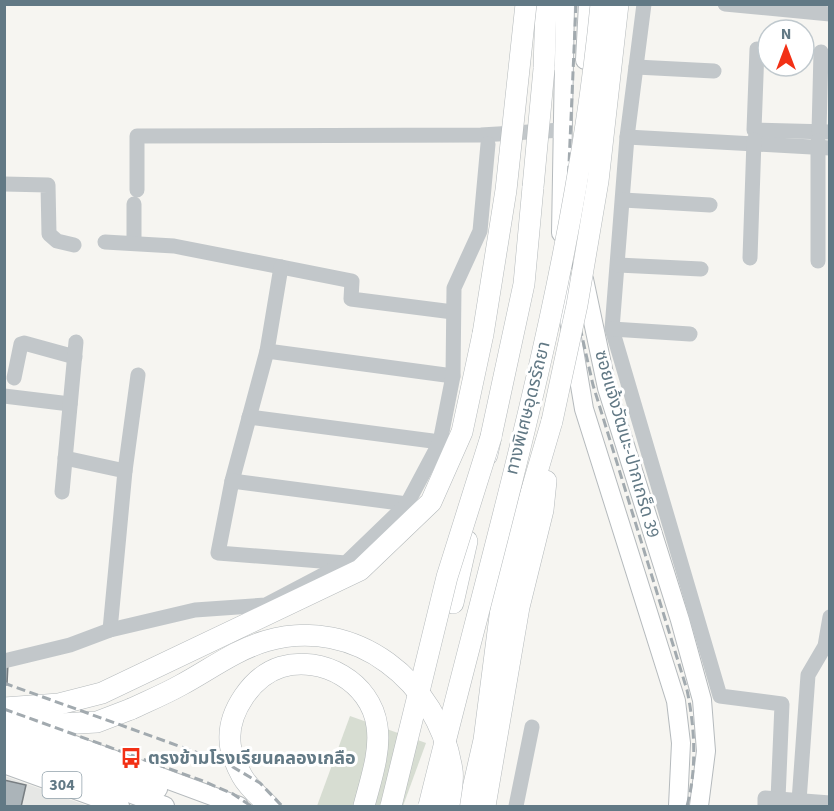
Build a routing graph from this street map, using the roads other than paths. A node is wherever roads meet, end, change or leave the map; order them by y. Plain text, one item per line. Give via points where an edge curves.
1 (526, 4) edge
2 (546, 4) edge
3 (565, 4) edge
4 (588, 4) edge
5 (601, 4) edge
6 (618, 4) edge
7 (644, 4) edge
8 (725, 4) edge
9 (830, 14) edge
10 (640, 30) junction
11 (587, 32) junction
12 (820, 52) dead end
13 (636, 67) junction
14 (714, 71) dead end
15 (756, 78) edge
16 (562, 130) junction
17 (627, 137) junction
18 (754, 138) junction
19 (823, 140) edge
20 (488, 144) dead end
21 (4, 184) edge
22 (623, 200) junction
23 (710, 205) dead end
24 (105, 242) dead end
25 (134, 243) junction
26 (74, 244) dead end
27 (750, 258) dead end
28 (818, 261) dead end
29 (618, 265) junction
30 (281, 267) junction
31 (701, 269) dead end
32 (453, 312) junction
33 (612, 329) junction
34 (690, 334) dead end
35 (267, 351) junction
36 (138, 375) dead end
37 (453, 376) junction
38 (14, 378) dead end
39 (4, 396) edge
40 (70, 404) junction
41 (249, 417) junction
42 (552, 421) junction
43 (491, 437) junction
44 (440, 442) junction
45 (64, 458) junction
46 (125, 471) junction
47 (232, 481) junction
48 (62, 492) dead end
49 (407, 504) junction
50 (346, 563) junction
51 (830, 617) edge
52 (110, 630) junction
53 (4, 660) edge
54 (4, 708) edge
55 (11, 726) edge
56 (532, 727) dead end
57 (4, 748) edge
58 (460, 753) dead end
59 (681, 762) junction
60 (705, 762) junction
61 (4, 764) edge
62 (799, 801) junction
63 (771, 803) edge
64 (830, 803) edge
65 (120, 807) edge
66 (165, 807) edge
67 (210, 807) edge
68 (239, 807) edge
69 (269, 807) edge
70 (364, 807) edge
71 (391, 807) edge
72 (404, 807) edge
73 (429, 807) edge
74 (447, 807) edge
75 (469, 807) edge
76 (485, 807) edge
77 (516, 807) edge
78 (678, 807) edge
79 (699, 807) edge

1 - 54 highway, bridge via 506,190 483,334 462,432 431,502 360,570 102,693 59,704
2 - 43 highway, ทางพิเศษอุดรรัถยา, bridge via 544,69 524,284
3 - 16 main road, ซอยแจ้งวัฒนะ-ปากเกร็ด 39
4 - 11 main road, ซอยแจ้งวัฒนะ-ปากเกร็ด 39
5 - 73 highway, ทางพิเศษอุดรรัถยา, bridge via 594,84 565,253
6 - 42 highway, bridge via 596,191
7 - 10 street
8 - 9 street
10 - 11 street
10 - 13 street
11 - 60 main road, ซอยแจ้งวัฒนะ-ปากเกร็ด 39 via 580,158 580,260 607,388 702,700
12 - 19 street
13 - 14 street
13 - 17 street
15 - 18 street
16 - 25 street via 481,135 137,136
16 - 59 main road, ซอยแจ้งวัฒนะ-ปากเกร็ด 39 via 561,273 584,409 676,701
17 - 18 street
17 - 22 street
18 - 19 street
18 - 27 street
19 - 28 street
20 - 32 street via 480,231 454,288
21 - 26 street via 48,185 49,234 57,241
22 - 23 street
22 - 29 street
24 - 25 street
25 - 30 street via 174,246
29 - 31 street
29 - 33 street
30 - 32 street via 352,280 351,299
30 - 35 street
32 - 37 street
33 - 34 street
33 - 63 street via 720,696 782,704
35 - 37 street
35 - 41 street
36 - 46 street
37 - 44 street
38 - 40 street via 21,344 76,350
39 - 40 street
40 - 45 street
41 - 44 street
41 - 47 street
42 - 75 highway via 501,608 484,740
42 - 76 highway via 543,510 519,607
43 - 71 highway, bridge via 447,577
43 - 72 highway, ทางพิเศษอุดรรัถยา, bridge
44 - 49 street
45 - 46 street
45 - 48 street
46 - 52 street
47 - 49 street
47 - 50 street via 218,553
49 - 50 street
50 - 52 street via 266,604 195,610
51 - 62 street via 825,646 808,675
52 - 53 street via 70,645
55 - 67 main road
55 - 68 main road, 304
55 - 74 highway, bridge via 97,722 267,641 300,635 343,641 379,654 412,682 436,722 452,771
56 - 77 street
57 - 66 main road
58 - 74 street
59 - 60 street
59 - 78 main road, ซอยแจ้งวัฒนะ-ปากเกร็ด 39
60 - 79 main road, ซอยแจ้งวัฒนะ-ปากเกร็ด 39
61 - 65 main road, 304
62 - 63 street
62 - 64 street
69 - 70 highway via 242,777 230,742 232,716 255,682 280,667 313,665 337,670 364,694 377,726 375,760

